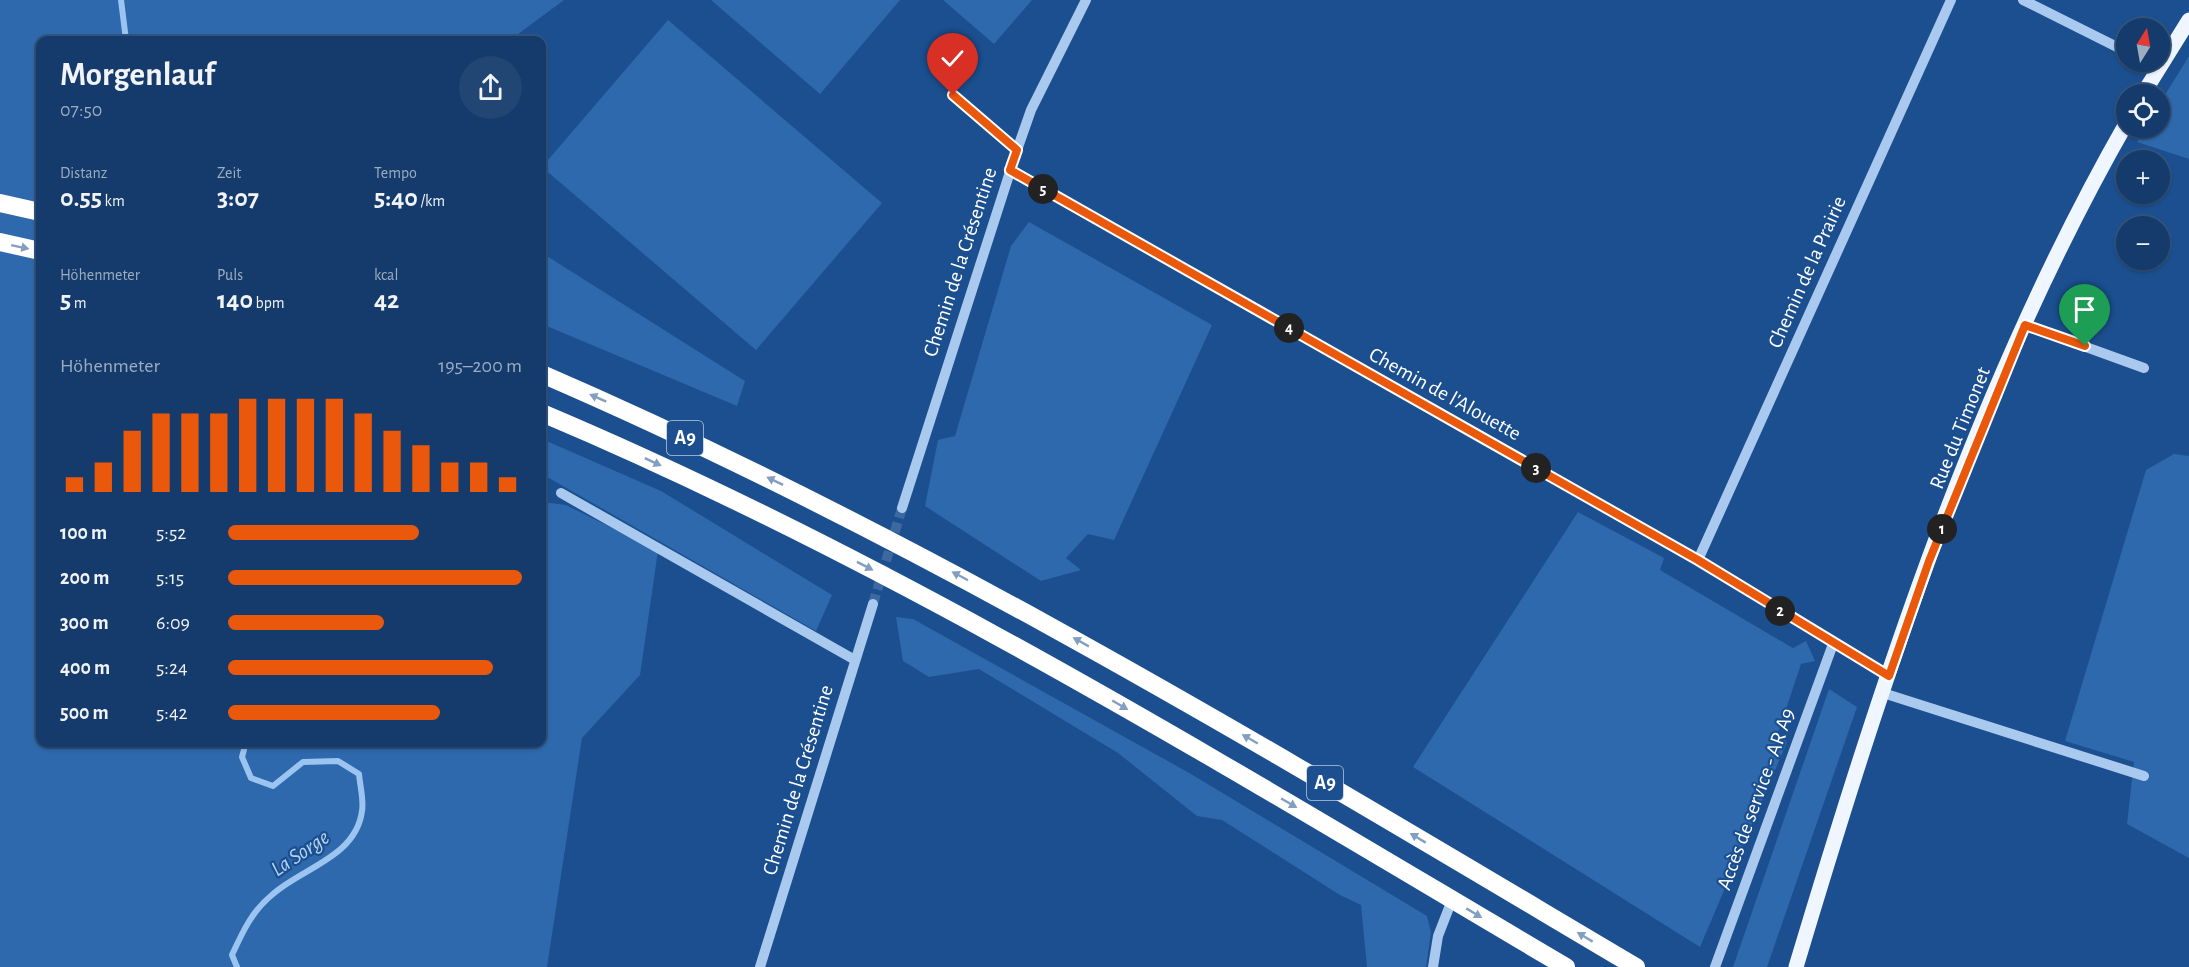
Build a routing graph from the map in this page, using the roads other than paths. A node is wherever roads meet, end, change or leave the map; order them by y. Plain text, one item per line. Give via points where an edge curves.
1 (1086, 0) edge
2 (1951, 0) edge
3 (2023, 0) edge
4 (2189, 20) edge
5 (2170, 42) edge
6 (2116, 46) edge
7 (953, 95) dead end
8 (2118, 138) edge
9 (1017, 150) junction
10 (1010, 170) junction
11 (0, 203) edge
12 (36, 211) edge
13 (0, 242) edge
14 (36, 250) edge
15 (2025, 325) junction
16 (2144, 368) dead end
17 (546, 376) edge
18 (546, 415) edge
19 (561, 492) dead end
20 (902, 508) tunnel mouth
21 (1698, 560) junction
22 (873, 604) tunnel mouth
23 (1833, 644) junction
24 (855, 660) junction
25 (1889, 676) junction
26 (1883, 693) junction
27 (2144, 776) dead end
28 (1452, 900) junction
29 (760, 967) edge
30 (1433, 967) edge
31 (1566, 967) edge
32 (1636, 967) edge
33 (1715, 967) edge
34 (1796, 967) edge

1 - 9 street, Chemin de la Crésentine via 1031,110
2 - 21 street, Chemin de la Prairie
3 - 6 street
4 - 5 main road
7 - 9 street
8 - 15 main road, Rue du Timonet
9 - 10 street, Chemin de la Crésentine
10 - 20 street, Chemin de la Crésentine
10 - 21 street, Chemin de l'Alouette
11 - 12 highway
13 -> 14 highway
15 - 16 street
15 - 25 main road, Rue du Timonet via 1929,561
32 -> 17 highway, A9 via 1286,759 1012,604 740,464
18 -> 28 highway, A9 via 714,490 912,591 1178,738
19 - 24 street
21 - 23 street, Chemin de l'Alouette
22 - 24 street, Chemin de la Crésentine
23 - 25 street, Chemin de l'Alouette
23 - 33 street, Accès de service - AR A9
24 - 29 street, Chemin de la Crésentine
25 - 26 main road, Rue du Timonet
26 - 27 street
26 - 34 main road, Rue du Timonet
28 - 30 street via 1438,936
28 -> 31 highway, A9

